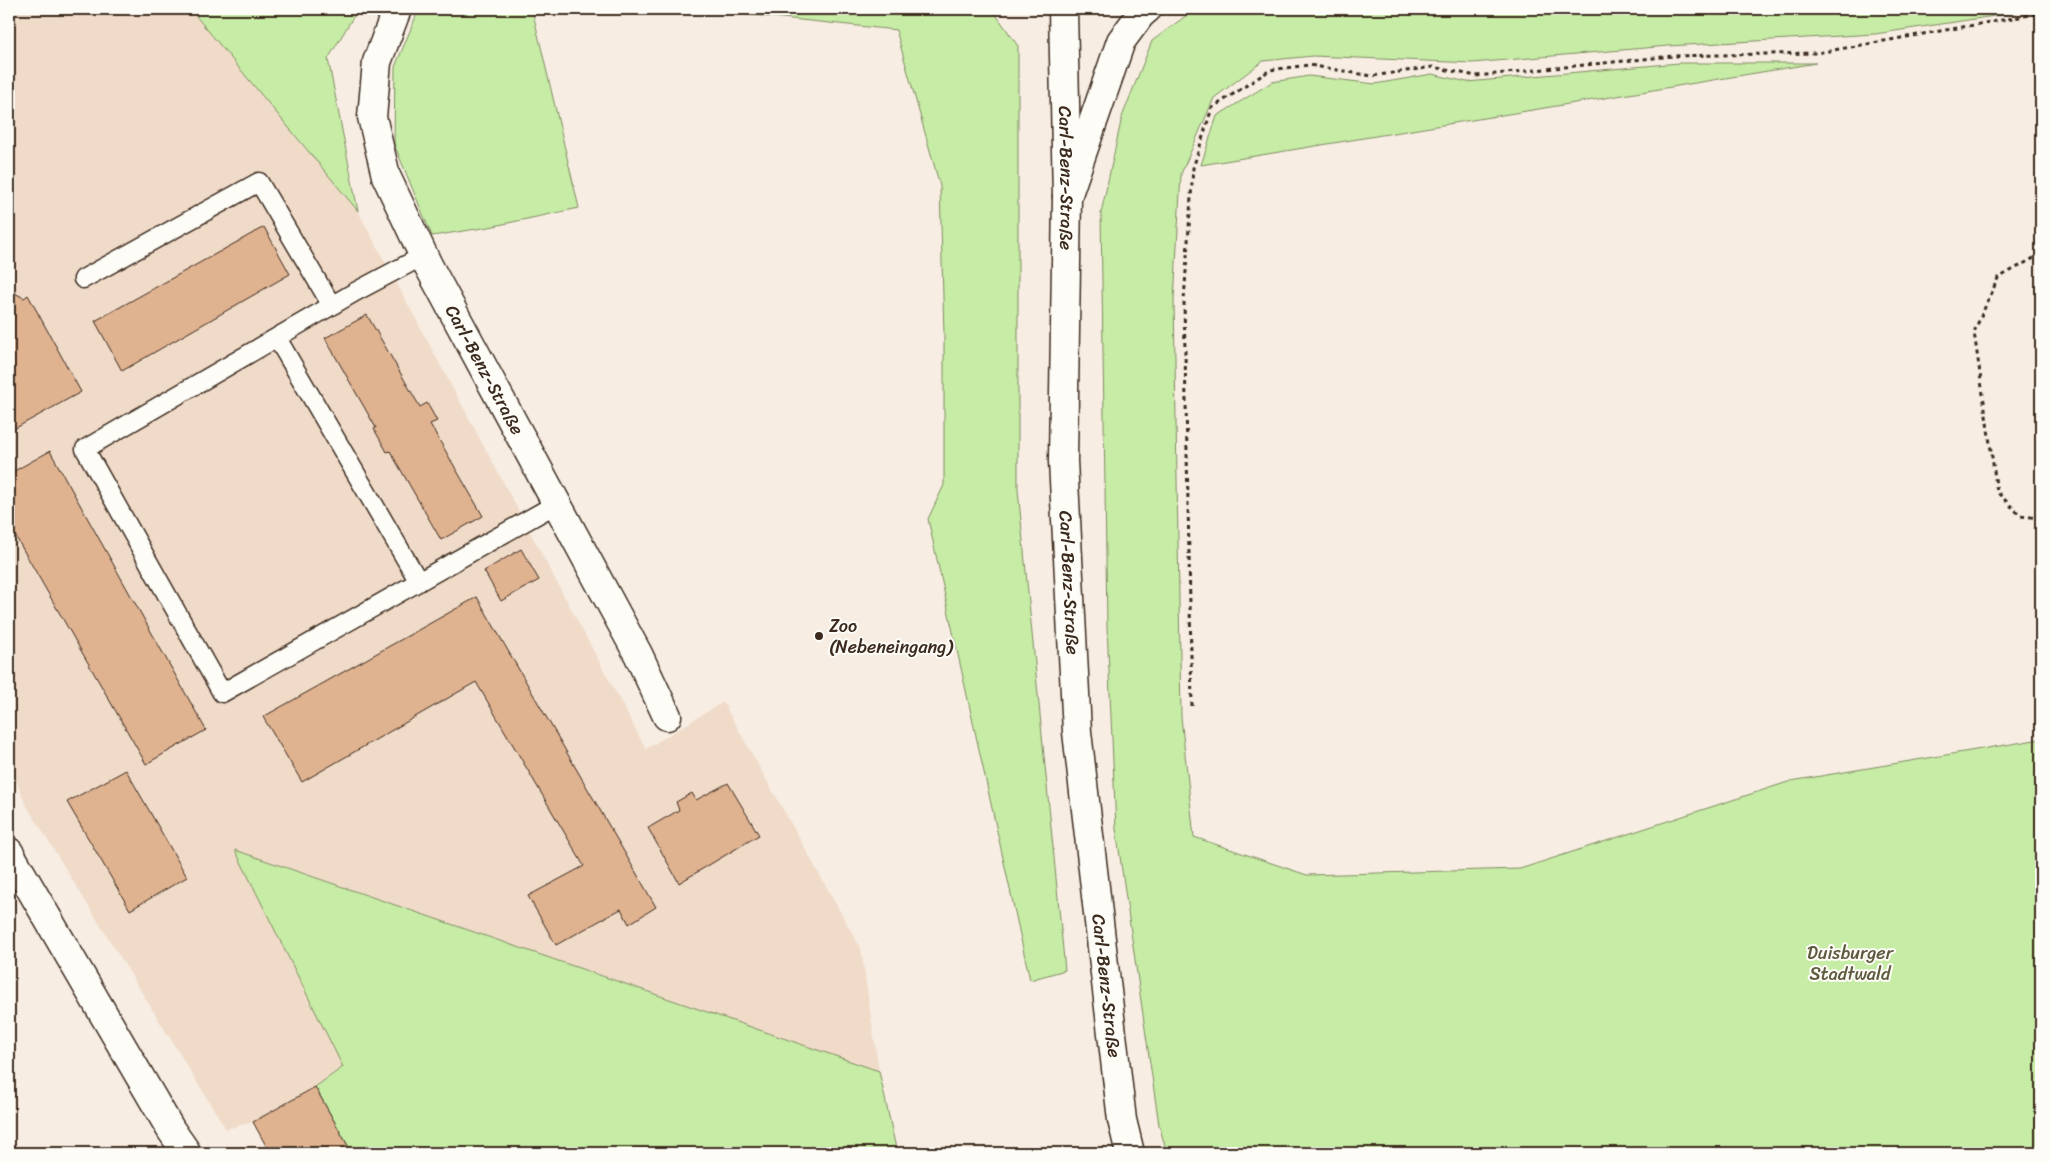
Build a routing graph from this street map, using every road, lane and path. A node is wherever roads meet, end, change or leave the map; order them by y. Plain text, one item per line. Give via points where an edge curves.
1 (397, 9) edge
2 (1063, 9) edge
3 (1147, 9) edge
4 (2041, 13) edge
5 (1067, 197) junction
6 (2041, 254) edge
7 (424, 256) junction
8 (83, 279) dead end
9 (332, 306) junction
10 (277, 338) junction
11 (2041, 346) edge
12 (2041, 355) edge
13 (556, 504) junction
14 (2041, 518) edge
15 (419, 582) junction
16 (1192, 706) dead end
17 (667, 716) dead end
18 (9, 852) edge
19 (187, 1153) edge
20 (1130, 1153) edge

1 - 7 main road, Carl-Benz-Straße via 377,62 372,117 386,176
2 - 5 main road, Carl-Benz-Straße
3 - 5 main road via 1121,42
4 - 16 path via 1817,53 1674,56 1476,76 1433,67 1372,76 1309,65 1270,70 1212,108 1193,168 1184,302
5 - 20 main road, Carl-Benz-Straße via 1063,461 1077,732 1122,1120
6 - 14 path via 1998,278 1974,332 1997,492 2021,516
7 - 9 lane
7 - 13 main road, Carl-Benz-Straße
8 - 9 lane via 259,182
9 - 10 lane
10 - 15 lane
10 - 15 lane via 85,449 222,693
11 - 12 path
13 - 15 lane
13 - 17 main road, Carl-Benz-Straße via 638,654
18 - 19 main road

